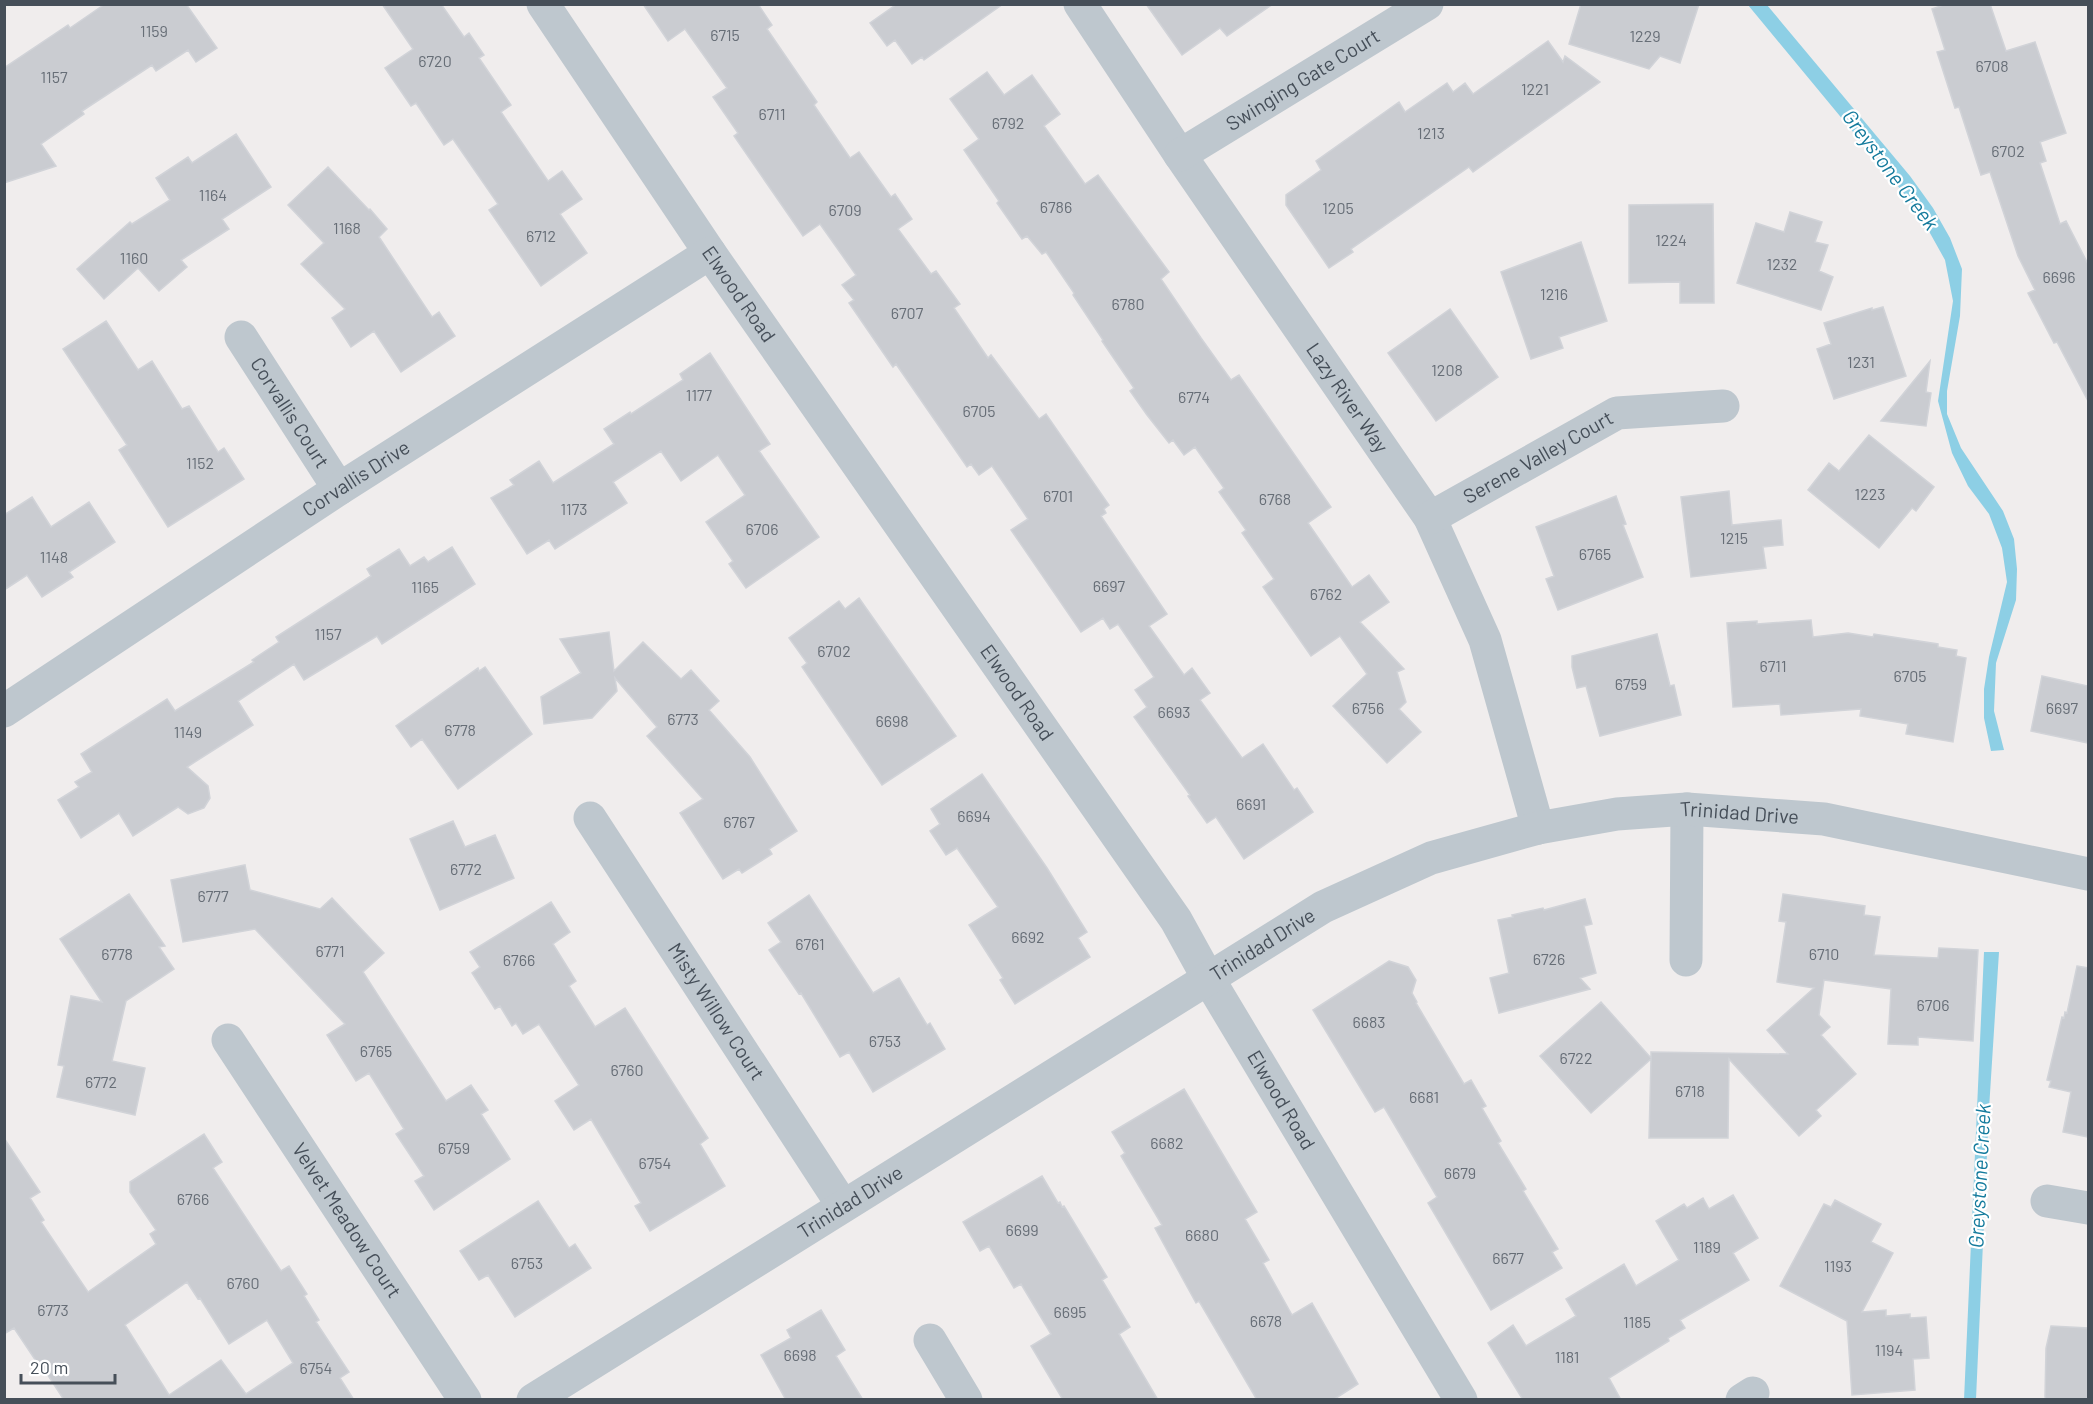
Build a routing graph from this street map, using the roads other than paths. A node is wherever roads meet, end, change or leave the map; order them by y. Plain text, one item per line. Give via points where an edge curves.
1 (543, 4) edge
2 (1080, 4) edge
3 (1427, 4) edge
4 (1180, 155) junction
5 (710, 253) junction
6 (241, 337) dead end
7 (1723, 406) dead end
8 (339, 489) junction
9 (1430, 518) junction
10 (4, 711) edge
11 (1687, 809) junction
12 (590, 818) dead end
13 (1538, 828) junction
14 (2088, 874) edge
15 (1686, 960) dead end
16 (1208, 978) junction
17 (228, 1040) dead end
18 (2047, 1201) dead end
19 (843, 1206) junction
20 (2088, 1208) edge
21 (930, 1340) dead end
22 (465, 1400) edge
23 (533, 1400) edge
24 (966, 1400) edge
25 (1461, 1400) edge

1 - 5 street, Elwood Road
2 - 4 street, Lazy River Way
3 - 4 street, Swinging Gate Court
4 - 9 street, Lazy River Way
5 - 8 street, Corvallis Drive
5 - 16 street, Elwood Road via 1176,920
6 - 8 street, Corvallis Court
7 - 9 street, Serene Valley Court via 1617,413
8 - 10 street, Corvallis Drive
9 - 13 street, Lazy River Way via 1485,640
11 - 13 street, Trinidad Drive via 1617,814
11 - 14 street, Trinidad Drive via 1824,819
11 - 15 street
12 - 19 street, Misty Willow Court
13 - 16 street, Trinidad Drive via 1431,858 1323,907
16 - 19 street, Trinidad Drive
16 - 25 street, Elwood Road
17 - 22 street, Velvet Meadow Court
18 - 20 street
19 - 23 street, Trinidad Drive
21 - 24 street

